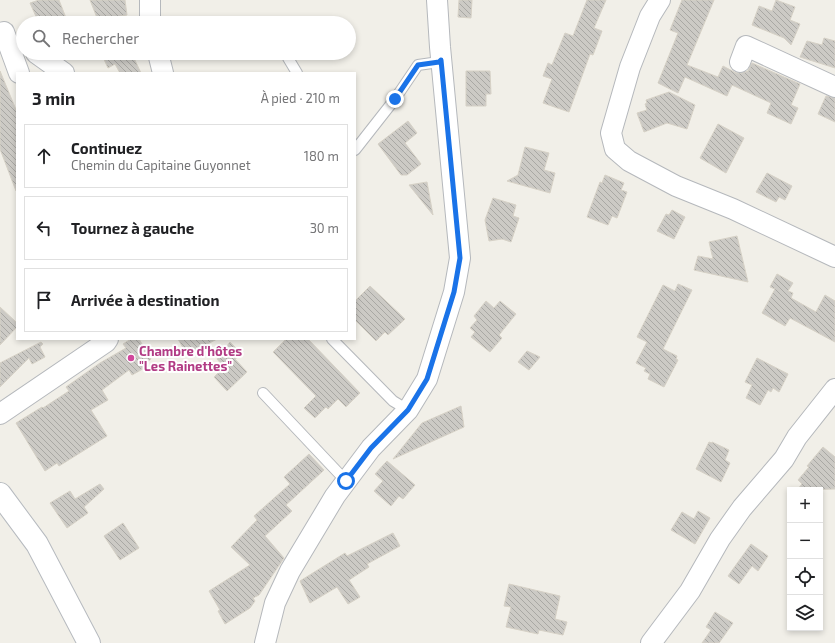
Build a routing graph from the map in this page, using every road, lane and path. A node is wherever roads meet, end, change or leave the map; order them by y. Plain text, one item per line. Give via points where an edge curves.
1 (150, 0) edge
2 (437, 0) edge
3 (660, 0) edge
4 (151, 16) edge
5 (2, 26) edge
6 (16, 39) edge
7 (46, 60) edge
8 (159, 60) edge
9 (289, 60) edge
10 (441, 60) junction
11 (740, 62) dead end
12 (19, 72) edge
13 (63, 72) edge
14 (162, 72) edge
15 (296, 72) edge
16 (835, 87) edge
17 (356, 149) edge
18 (835, 257) edge
19 (107, 340) edge
20 (333, 340) edge
21 (835, 389) edge
22 (263, 393) dead end
23 (408, 410) junction
24 (0, 414) edge
25 (346, 481) junction
26 (0, 494) edge
27 (89, 643) edge
28 (265, 643) edge
29 (651, 643) edge

1 - 4 street
2 - 10 street
3 - 18 street via 650,16 630,67 611,133 615,149 629,161 676,186 733,209
5 - 6 street
5 - 12 street
7 - 13 street
8 - 14 street
9 - 15 lane
10 - 17 lane via 418,65
10 - 23 street via 460,258 454,292 427,379
11 - 16 street via 746,46
19 - 24 street
20 - 23 lane via 393,401
21 - 29 street via 797,437 784,459 742,508 720,539 690,591
22 - 25 lane
23 - 25 street via 371,448
25 - 28 street via 290,571 275,603
26 - 27 main road via 37,544

